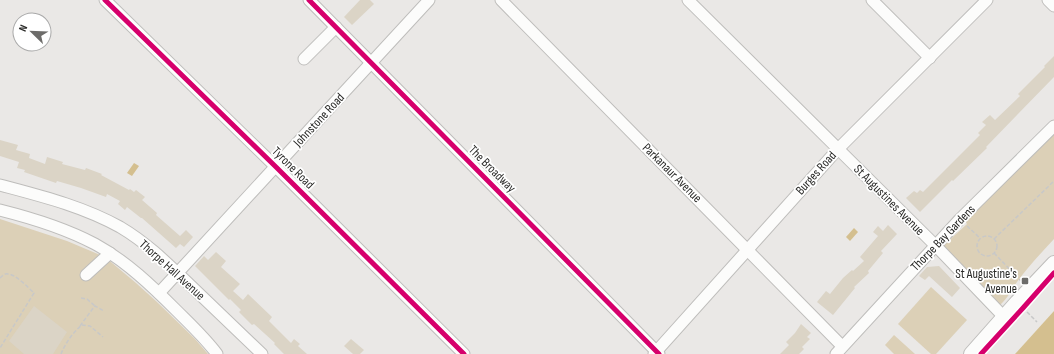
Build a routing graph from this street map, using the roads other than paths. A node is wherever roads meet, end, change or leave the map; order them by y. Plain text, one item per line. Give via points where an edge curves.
1 (105, 0) edge
2 (309, 0) edge
3 (429, 0) edge
4 (500, 0) edge
5 (688, 0) edge
6 (872, 0) edge
7 (987, 0) edge
8 (1048, 0) edge
9 (1054, 6) edge
10 (336, 27) junction
11 (930, 58) junction
12 (304, 59) dead end
13 (372, 63) junction
14 (1054, 126) edge
15 (838, 149) junction
16 (276, 167) junction
17 (0, 185) edge
18 (0, 210) edge
19 (935, 245) junction
20 (748, 249) junction
21 (110, 253) junction
22 (1054, 263) edge
23 (177, 273) junction
24 (86, 275) dead end
25 (159, 293) junction
26 (1004, 316) junction
27 (839, 350) edge
28 (657, 353) edge
29 (217, 354) edge
30 (262, 354) edge
31 (464, 354) edge
32 (970, 354) edge

1 - 16 street, Tyrone Road
2 - 10 street, The Broadway
3 - 13 street, Johnstone Road
4 - 20 street, Parkanaur Avenue
5 - 15 street, St Augustines Avenue
6 - 11 street
7 - 11 street, Burges Road
8 - 9 street
10 - 12 street
10 - 13 street, The Broadway
11 - 15 street, Burges Road
13 - 16 street, Johnstone Road
13 - 28 street, The Broadway
14 - 19 street, Thorpe Bay Gardens
15 - 19 street, St Augustines Avenue
15 - 20 street, Burges Road
16 - 23 street, Johnstone Road
16 - 31 street, Tyrone Road
17 - 23 street, Thorpe Hall Avenue via 55,200 103,219 158,254
18 - 21 street, Thorpe Hall Avenue via 58,227
19 - 26 street, St Augustines Avenue
19 - 27 street, Thorpe Bay Gardens
20 - 27 street, Parkanaur Avenue
20 - 28 street, Burges Road
21 - 24 street
21 - 25 street, Thorpe Hall Avenue via 132,268
22 - 26 main road
23 - 25 street, Johnstone Road
23 - 30 street, Thorpe Hall Avenue
25 - 29 street, Thorpe Hall Avenue
26 - 32 main road

